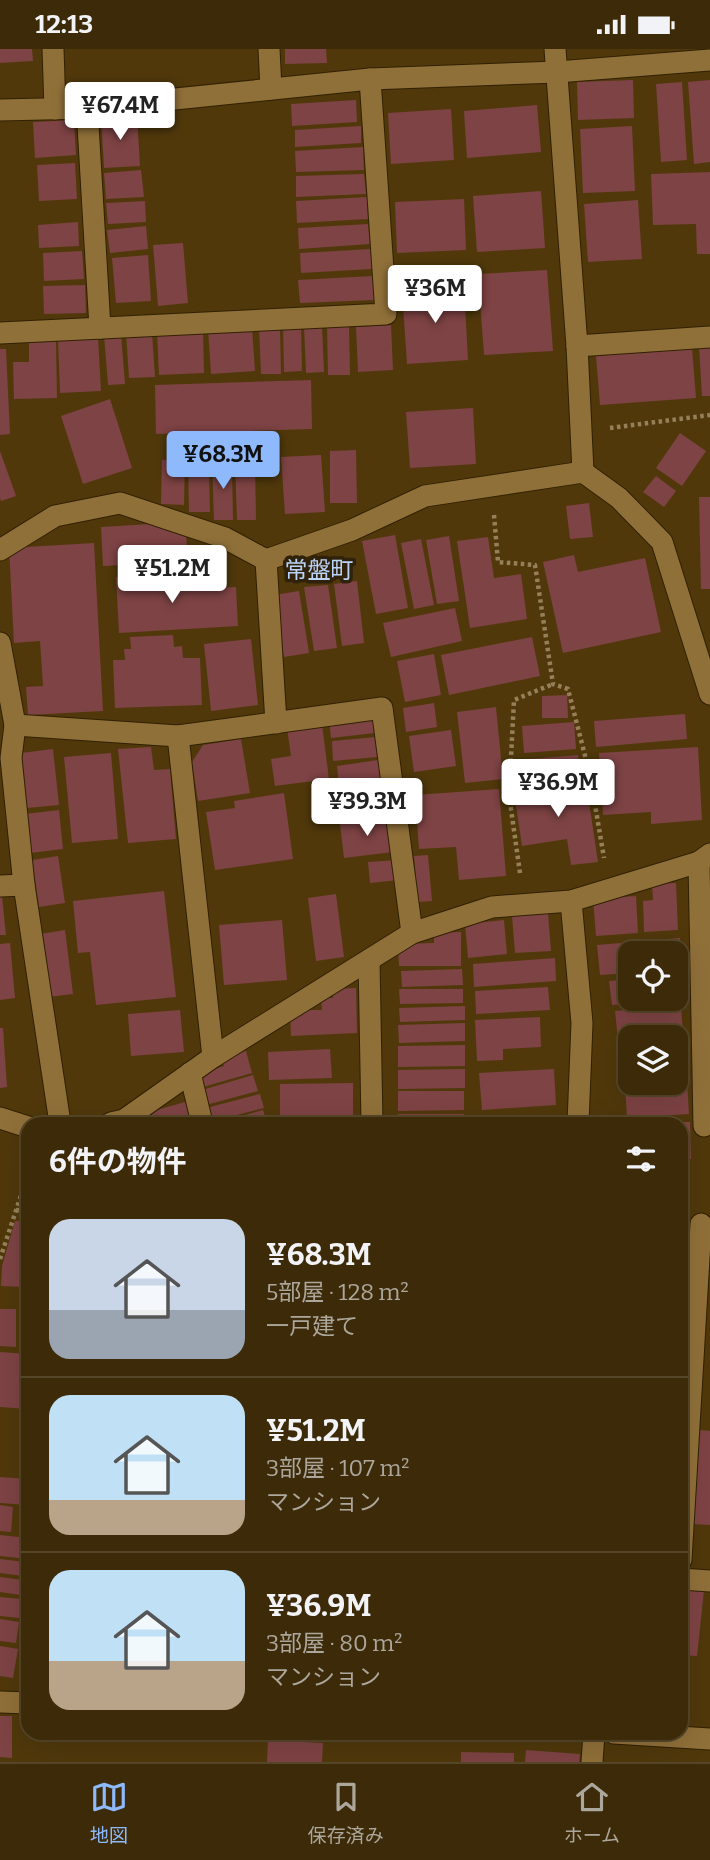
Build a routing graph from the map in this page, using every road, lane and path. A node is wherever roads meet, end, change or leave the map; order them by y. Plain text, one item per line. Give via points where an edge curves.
1 (52, 49) edge
2 (269, 49) edge
3 (555, 49) edge
4 (710, 60) edge
5 (557, 72) junction
6 (370, 79) junction
7 (271, 89) junction
8 (87, 108) junction
9 (55, 109) junction
10 (0, 110) edge
11 (100, 328) junction
12 (0, 333) edge
13 (710, 337) edge
14 (577, 346) junction
15 (710, 415) edge
16 (581, 432) junction
17 (583, 472) junction
18 (492, 486) junction
19 (0, 550) edge
20 (266, 560) junction
21 (0, 643) edge
22 (553, 684) junction
23 (710, 694) edge
24 (276, 723) junction
25 (15, 725) junction
26 (178, 736) junction
27 (5, 759) edge
28 (704, 858) edge
29 (24, 885) junction
30 (0, 886) edge
31 (609, 889) junction
32 (571, 901) junction
33 (525, 904) junction
34 (412, 933) junction
35 (369, 960) junction
36 (213, 1057) junction
37 (190, 1073) junction
38 (59, 1117) edge
39 (127, 1117) edge
40 (201, 1117) edge
41 (372, 1117) edge
42 (578, 1117) edge
43 (0, 1118) edge
44 (21, 1125) edge
45 (704, 1126) dead end
46 (21, 1195) edge
47 (16, 1210) junction
48 (21, 1210) edge
49 (701, 1224) dead end
50 (0, 1259) edge
51 (688, 1442) edge
52 (688, 1579) edge
53 (710, 1581) edge
54 (0, 1702) edge
55 (21, 1703) edge
56 (688, 1738) edge
57 (710, 1739) edge
58 (594, 1740) edge
59 (592, 1762) edge

1 - 9 street
2 - 7 street
3 - 5 street
4 - 5 street
5 - 6 street
5 - 14 street
6 - 7 street
6 - 11 street via 386,314
7 - 8 street
8 - 9 street
8 - 11 street
9 - 10 street
11 - 12 street
13 - 14 street
14 - 16 street
15 - 16 path
16 - 17 street
17 - 18 street
17 - 23 street via 619,498 662,542
18 - 20 street via 425,496 352,530
18 - 22 path via 498,562 535,565
19 - 20 street via 55,516 120,503 225,538
20 - 24 street
21 - 25 street
22 - 31 path via 568,689 590,775
22 - 33 path via 514,700 509,795
24 - 26 street
24 - 34 street via 382,708
25 - 26 street
25 - 27 street
26 - 36 street
27 - 29 street
28 - 31 street
28 - 45 street
29 - 30 street
29 - 38 street
31 - 32 street
32 - 33 street
32 - 42 street via 582,1023
33 - 34 street via 492,907
34 - 35 street
35 - 36 street
35 - 41 street
36 - 37 street
37 - 39 street
37 - 40 street
43 - 44 street
46 - 47 path
47 - 48 path
47 - 50 path
49 - 51 street
52 - 53 street
54 - 55 street
56 - 57 street
58 - 59 street

